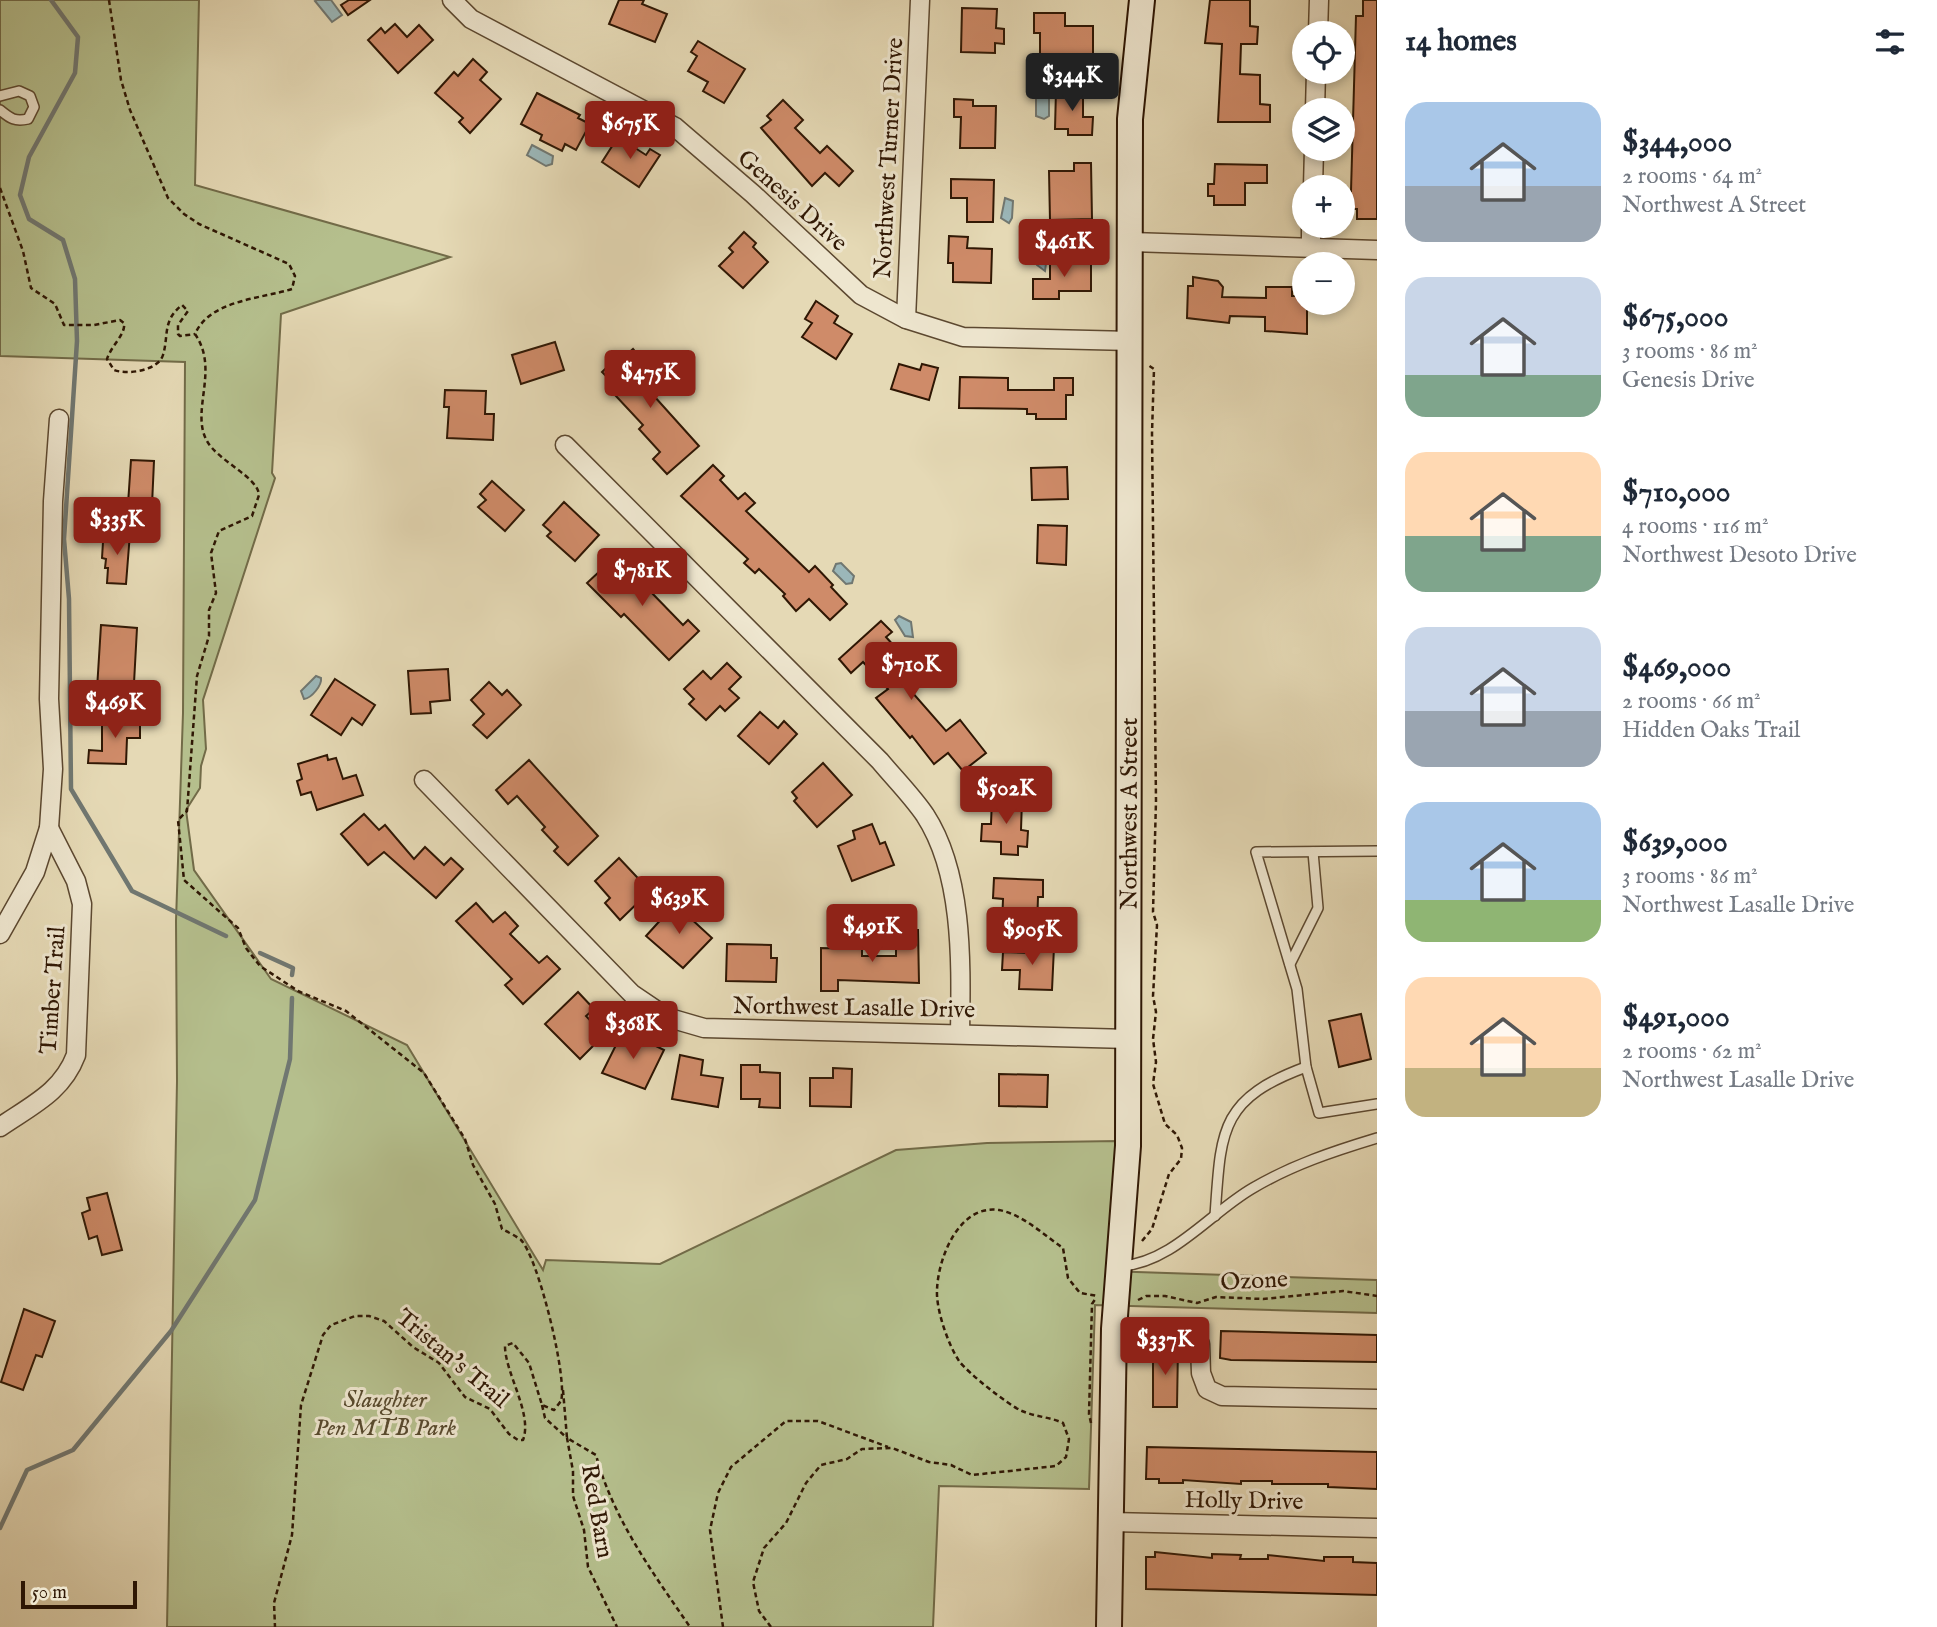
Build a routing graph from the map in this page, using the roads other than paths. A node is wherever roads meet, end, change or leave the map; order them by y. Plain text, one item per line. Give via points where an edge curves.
1 (452, 0) edge
2 (920, 0) edge
3 (1142, 0) edge
4 (1319, 0) edge
5 (1318, 21) edge
6 (0, 96) edge
7 (0, 110) edge
8 (1311, 238) edge
9 (1131, 242) junction
10 (1311, 248) junction
11 (1377, 250) edge
12 (906, 318) junction
13 (1131, 341) junction
14 (59, 419) dead end
15 (565, 445) dead end
16 (424, 780) dead end
17 (49, 828) junction
18 (1377, 851) edge
19 (1313, 852) junction
20 (0, 934) edge
21 (1290, 964) junction
22 (960, 1034) junction
23 (1129, 1039) junction
24 (1306, 1067) junction
25 (1377, 1104) edge
26 (0, 1127) edge
27 (1377, 1138) edge
28 (1215, 1216) junction
29 (1120, 1266) junction
30 (1114, 1329) junction
31 (1377, 1399) edge
32 (1111, 1522) junction
33 (1377, 1528) edge
34 (1109, 1627) edge

1 - 12 street, Genesis Drive via 471,19 674,127 861,295
2 - 12 street, Northwest Turner Drive
3 - 9 street, Northwest A Street via 1130,119
4 - 5 street
6 - 7 lane via 25,92 34,107 27,119 19,121
8 - 10 street
9 - 10 street
9 - 13 street, Northwest A Street
10 - 11 street
12 - 13 street, Genesis Drive via 962,337
13 - 23 street, Northwest A Street
14 - 17 street via 53,501
15 - 22 street via 880,761 925,816 947,869 958,918
16 - 22 street, Northwest Lasalle Drive via 632,994 666,1017 704,1028
17 - 20 street via 35,872
17 - 26 street, Timber Trail via 76,881 82,904 76,1055 68,1075 52,1092
18 - 19 lane
19 - 21 lane via 1318,908
19 - 21 lane via 1256,852
21 - 24 lane
22 - 23 street, Northwest Lasalle Drive
23 - 29 street, Northwest A Street
24 - 25 lane via 1319,1113
24 - 28 lane via 1249,1095 1229,1121 1218,1168
27 - 28 lane via 1322,1154 1252,1188
28 - 29 lane via 1170,1248 1136,1265
29 - 30 street, Northwest A Street
30 - 31 street via 1188,1334 1200,1344 1207,1389 1222,1396
30 - 32 street, Northwest A Street
32 - 33 street, Holly Drive
32 - 34 street, Northwest A Street

